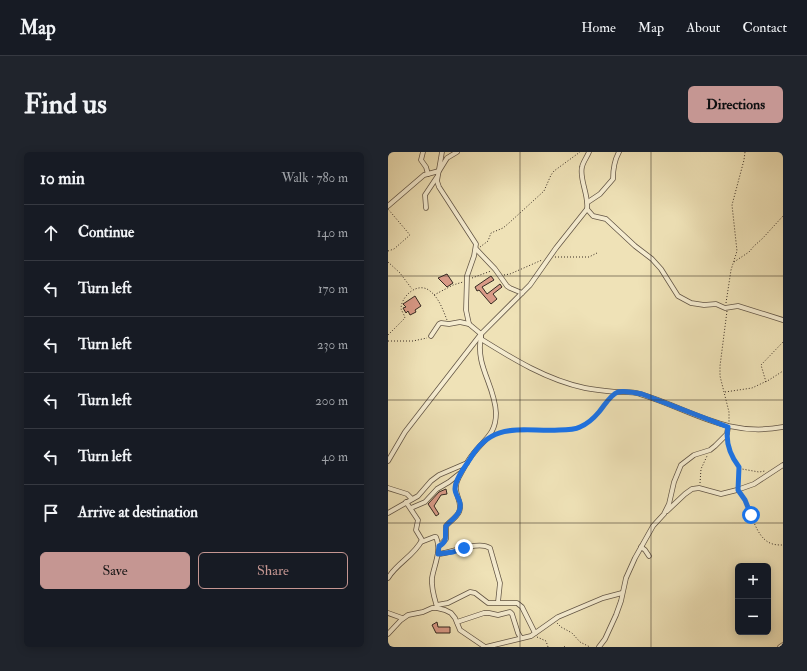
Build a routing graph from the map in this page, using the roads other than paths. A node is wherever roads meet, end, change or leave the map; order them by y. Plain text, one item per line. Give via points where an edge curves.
1 (423, 152) edge
2 (442, 152) edge
3 (456, 152) edge
4 (589, 152) edge
5 (618, 152) edge
6 (439, 171) junction
7 (428, 174) junction
8 (437, 176) junction
9 (588, 202) junction
10 (388, 206) edge
11 (426, 208) dead end
12 (587, 209) junction
13 (476, 249) junction
14 (522, 293) junction
15 (783, 320) edge
16 (469, 324) junction
17 (481, 335) junction
18 (431, 336) road end
19 (728, 427) junction
20 (783, 427) edge
21 (388, 462) edge
22 (468, 462) junction
23 (783, 465) edge
24 (461, 473) junction
25 (388, 488) edge
26 (412, 499) junction
27 (406, 502) junction
28 (411, 508) junction
29 (388, 513) edge
30 (664, 514) junction
31 (421, 542) junction
32 (439, 546) junction
33 (641, 547) junction
34 (438, 554) junction
35 (649, 556) dead end
36 (388, 578) edge
37 (622, 593) junction
38 (498, 602) junction
39 (437, 607) junction
40 (388, 613) edge
41 (402, 618) junction
42 (457, 622) junction
43 (535, 633) junction
44 (388, 634) edge
45 (521, 638) junction
46 (783, 645) edge
47 (485, 647) edge
48 (599, 647) edge
49 (780, 647) edge

1 - 7 street via 421,160
2 - 6 street
3 - 6 street via 447,158
4 - 9 street via 582,169
5 - 9 street via 613,179 600,194
6 - 7 street
6 - 8 street
7 - 10 street
8 - 11 street via 425,195
8 - 13 street via 439,187 474,241
9 - 12 street
12 - 14 street
12 - 15 street via 593,216 606,219 652,258 681,299 691,303 716,304 725,308 738,306
13 - 14 street via 510,288
13 - 16 street via 467,280 466,310
14 - 17 street
16 - 17 street
16 - 18 street via 441,323
17 - 19 street via 512,359 551,378 584,388 642,394
17 - 21 street via 405,432
17 - 22 street via 481,365 491,389 495,423 490,436
19 - 20 street via 766,430
19 - 30 street via 727,434 715,446 694,455 681,465
22 - 24 street
22 - 26 street via 439,475
23 - 30 street via 754,484 738,490 721,494 699,488 692,489
24 - 28 street via 437,489 425,502
24 - 32 street via 455,488 460,503 459,512 446,526 446,539
25 - 26 street via 407,494
26 - 27 street
27 - 28 street
27 - 29 street
28 - 31 street via 418,520 416,530 422,538
30 - 33 street via 653,526
31 - 32 street via 435,537
31 - 36 street
32 - 34 street
33 - 35 street
33 - 37 street via 626,578
34 - 38 street via 477,545 490,548 500,584
34 - 39 street via 432,579
37 - 43 street via 603,598 554,619
37 - 48 street via 611,626
38 - 39 street via 487,602 470,592
38 - 43 street via 520,604
39 - 41 street
39 - 42 street via 451,613
40 - 41 street
41 - 44 street
42 - 45 street via 484,613 498,615 510,612
42 - 47 street via 460,630
43 - 45 street
45 - 47 street
46 - 49 street

